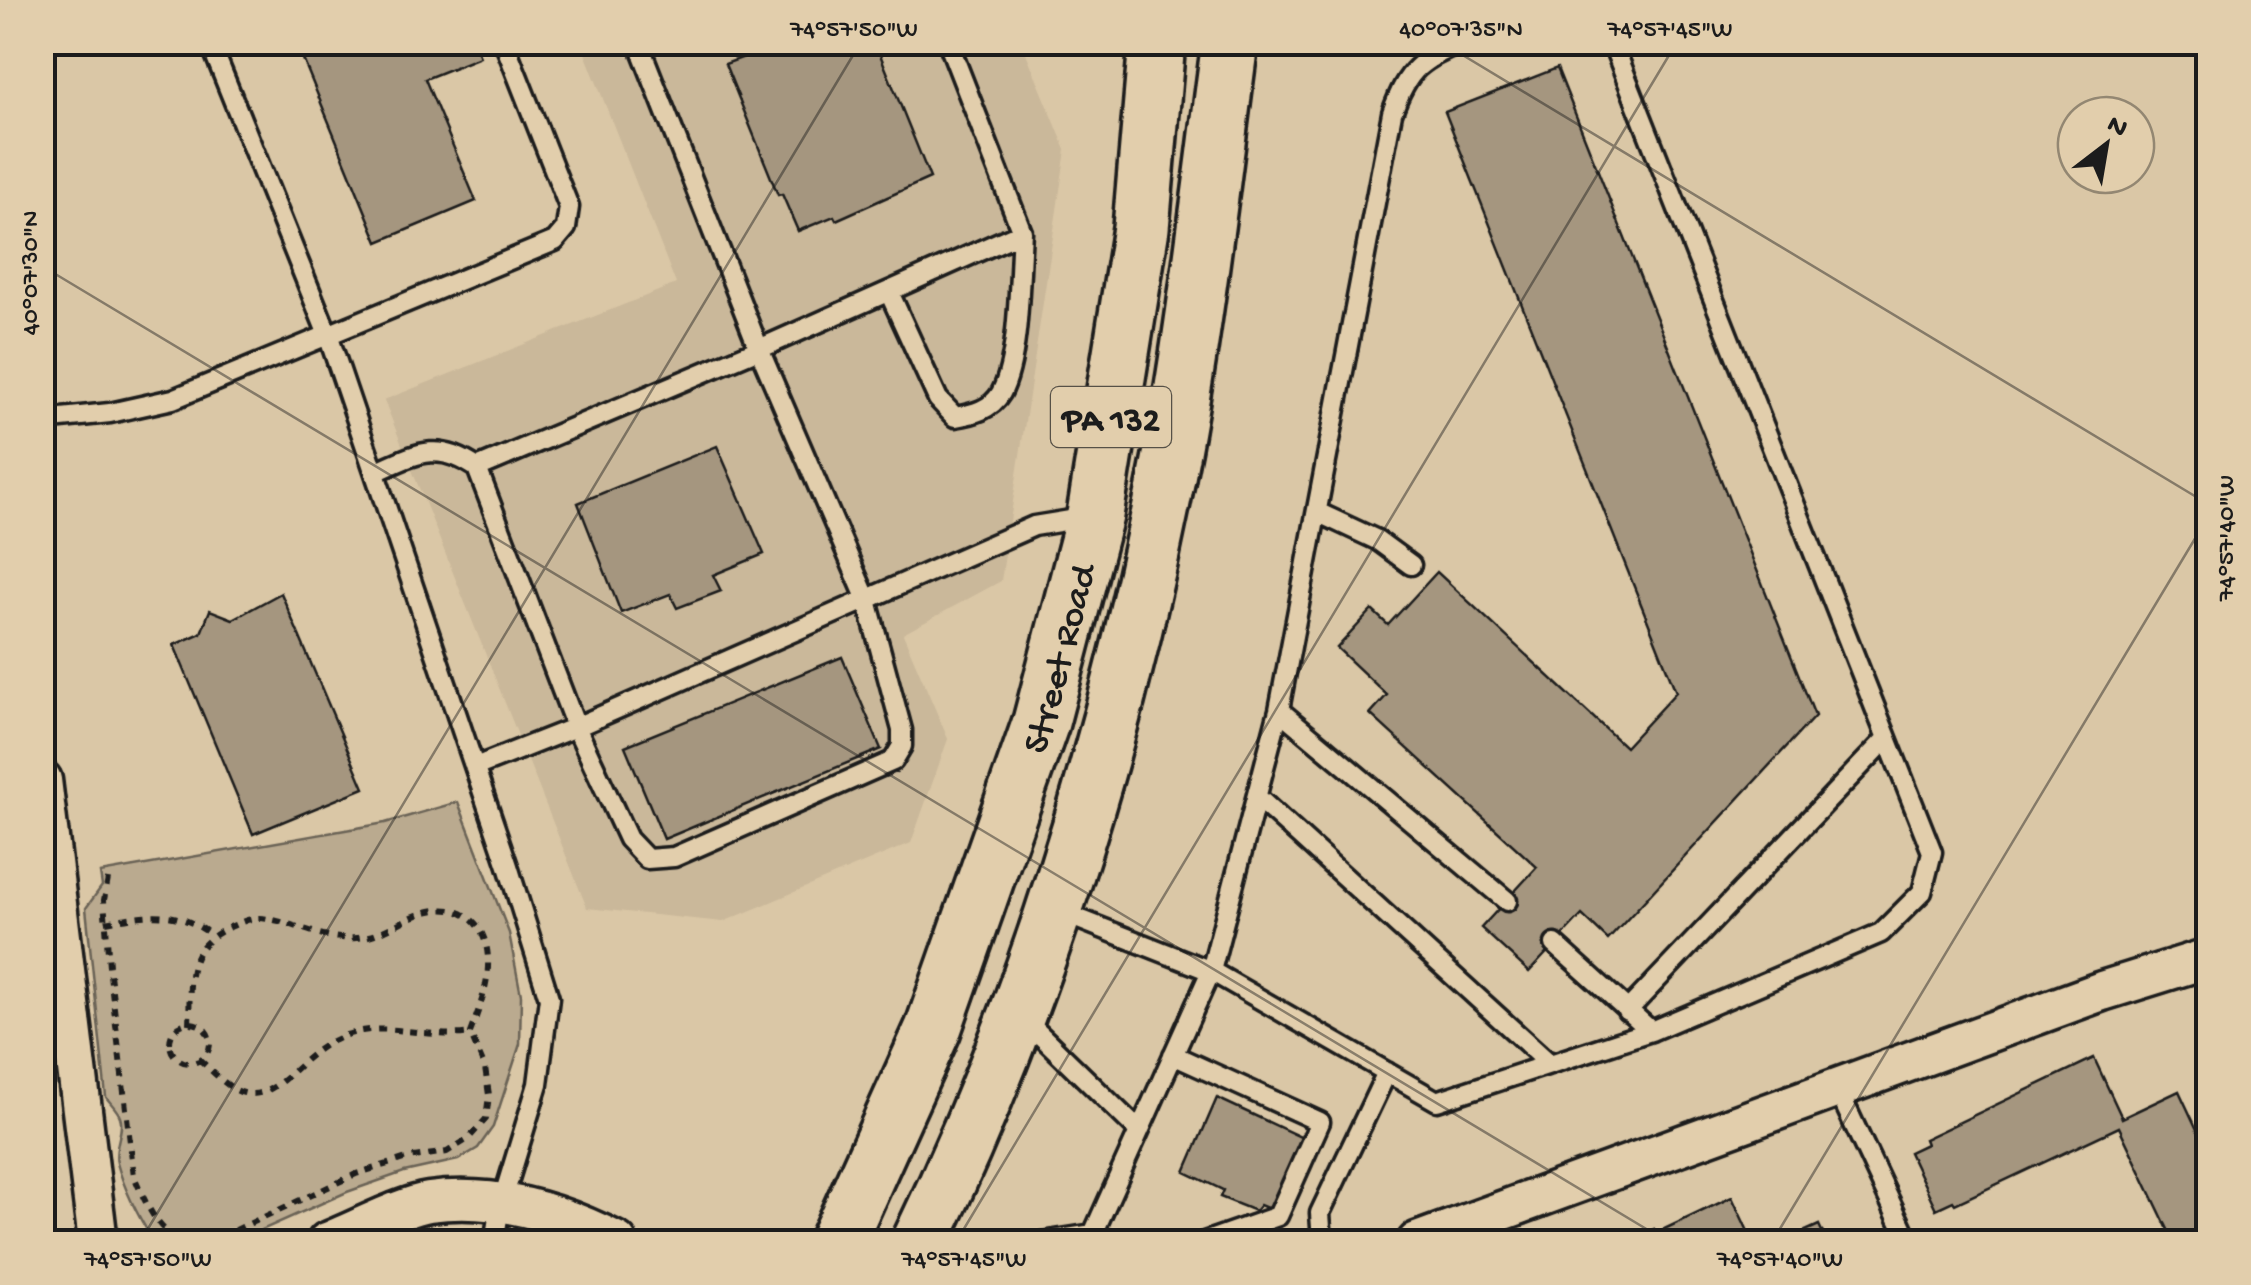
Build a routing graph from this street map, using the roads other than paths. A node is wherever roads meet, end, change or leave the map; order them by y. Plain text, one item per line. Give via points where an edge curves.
1 (210, 42) edge
2 (504, 42) edge
3 (638, 42) edge
4 (948, 42) edge
5 (1157, 42) edge
6 (1230, 42) edge
7 (1463, 42) edge
8 (1612, 42) edge
9 (1022, 232) junction
10 (889, 292) junction
11 (328, 335) junction
12 (758, 349) junction
13 (42, 420) edge
14 (476, 468) junction
15 (375, 472) junction
16 (1317, 512) junction
17 (1095, 516) junction
18 (1411, 565) dead end
19 (867, 600) junction
20 (1280, 710) junction
21 (576, 728) junction
22 (1887, 738) junction
23 (475, 766) junction
24 (42, 780) edge
25 (1258, 798) junction
26 (1507, 900) dead end
27 (1056, 911) junction
28 (1555, 944) dead end
29 (2208, 958) edge
30 (1211, 971) junction
31 (1627, 1011) junction
32 (1019, 1014) junction
33 (1651, 1032) junction
34 (1173, 1054) junction
35 (1550, 1064) junction
36 (1387, 1072) junction
37 (1838, 1090) junction
38 (1139, 1130) junction
39 (503, 1201) junction
40 (1093, 1234) junction
41 (98, 1242) edge
42 (327, 1242) edge
43 (494, 1242) edge
44 (617, 1242) edge
45 (837, 1242) edge
46 (920, 1242) edge
47 (1042, 1242) edge
48 (1114, 1242) edge
49 (1204, 1242) edge
50 (1322, 1242) edge
51 (1417, 1242) edge
52 (1909, 1242) edge

1 - 11 lane
2 - 11 lane via 568,208 566,228 555,241
3 - 12 lane
4 - 9 lane
5 - 17 main road, Street Road / PA 132 via 1141,228
6 - 27 main road, Street Road / PA 132 via 1173,445 1104,750
7 - 16 lane via 1428,57 1403,82 1392,113
8 - 22 lane
9 - 10 lane
9 - 10 lane via 1010,366 1000,396 978,413 955,416 938,399
10 - 12 lane
11 - 13 lane via 174,399
11 - 15 lane
12 - 14 lane
12 - 19 lane
14 - 15 lane via 442,450
14 - 21 lane
15 - 23 lane
16 - 18 lane via 1377,540
16 - 20 lane
17 - 19 lane via 1034,526
17 - 45 main road, Street Road / PA 132 via 1041,722 979,904 933,1030
19 - 21 lane
19 - 21 lane via 902,730 893,761 674,857 647,859 628,838
20 - 25 lane
20 - 26 lane
21 - 23 lane
22 - 31 lane
22 - 33 lane via 1932,852 1922,892 1881,932
23 - 39 lane via 549,998 538,1084
24 - 41 street
25 - 30 lane
25 - 35 lane
27 - 30 lane
27 - 32 main road, Street Road / PA 132
28 - 31 lane
29 - 37 street
30 - 34 lane
30 - 36 lane
31 - 33 lane
32 - 38 lane
32 - 46 main road, Street Road / PA 132
33 - 35 lane
34 - 38 lane
34 - 49 lane via 1320,1122 1278,1216
35 - 36 lane via 1438,1101
36 - 50 lane via 1320,1212
37 - 51 street
37 - 52 lane
38 - 40 lane
39 - 42 street via 426,1202
39 - 43 lane
39 - 44 street via 580,1223
40 - 47 lane
40 - 48 lane

